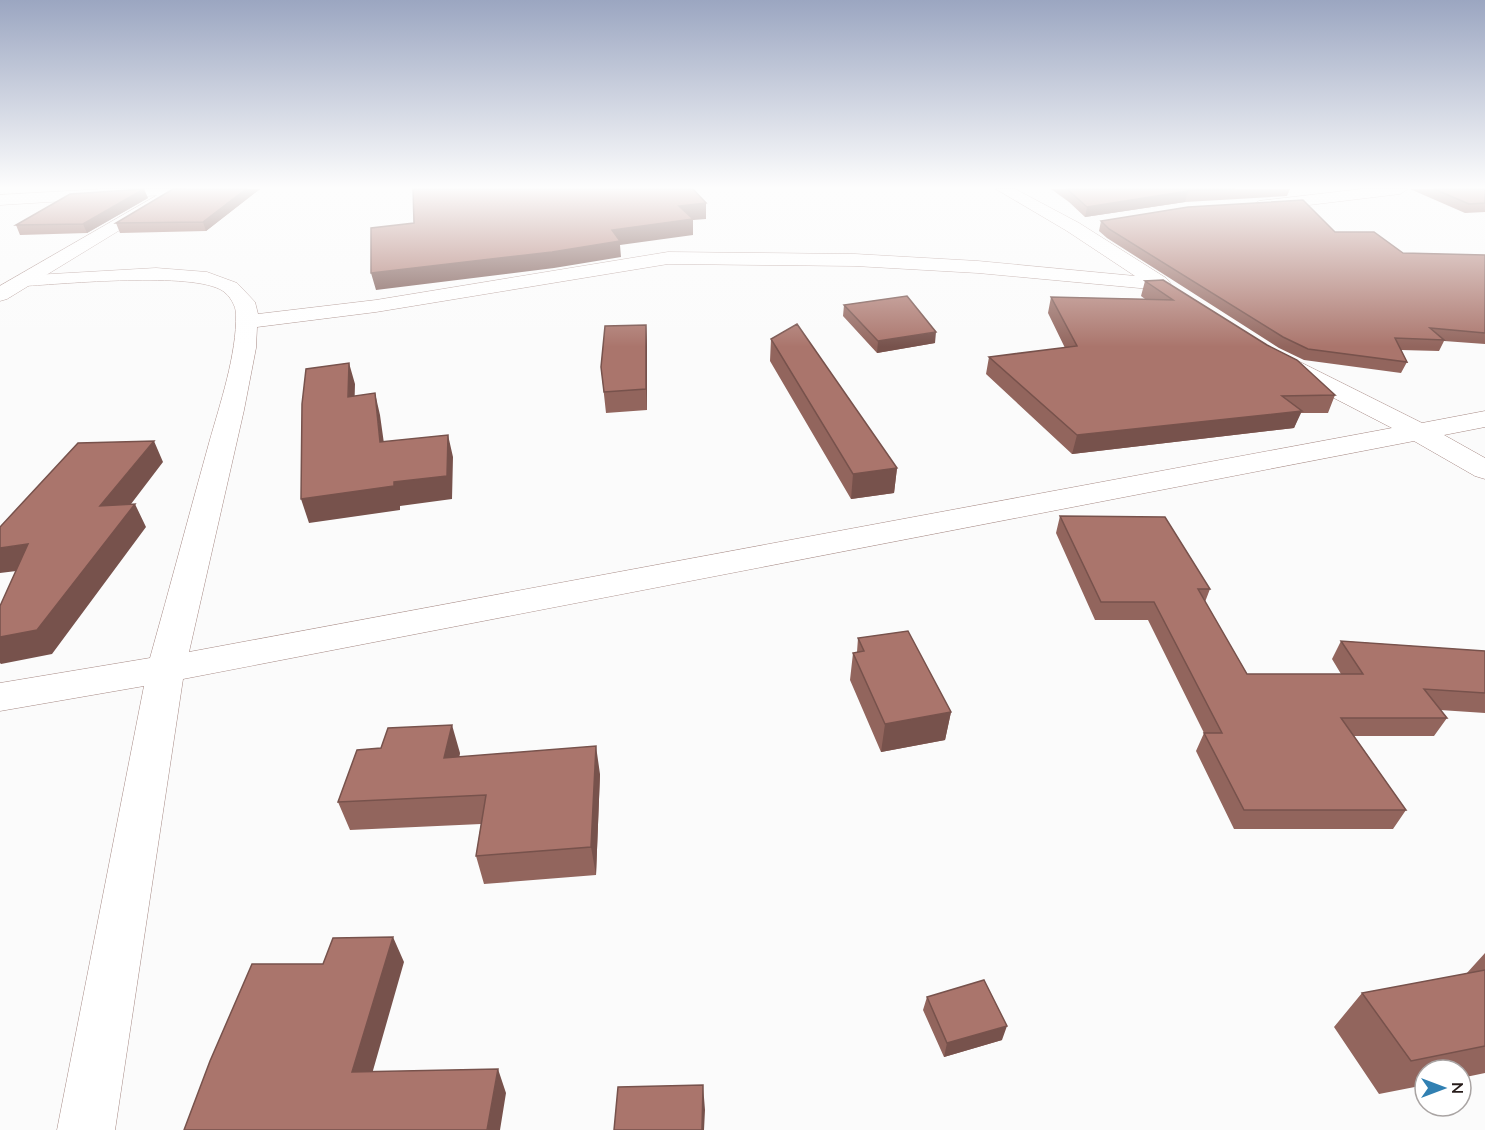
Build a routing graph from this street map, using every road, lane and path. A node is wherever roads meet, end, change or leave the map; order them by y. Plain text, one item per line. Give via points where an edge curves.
1 (90, 242) edge
2 (1097, 242) edge
3 (1161, 284) junction
4 (12, 288) edge
5 (1181, 297) edge
6 (246, 321) junction
7 (1260, 349) edge
8 (1485, 419) edge
9 (1419, 432) junction
10 (1485, 470) edge
11 (166, 669) junction
12 (0, 697) edge
13 (86, 1130) edge

1 - 4 street
2 - 3 street
3 - 5 street
3 - 6 street via 855,260 668,258 376,306
4 - 6 street via 156,274 207,278 230,287 244,302
6 - 11 street via 231,410
7 - 9 street
8 - 9 street
9 - 10 street
9 - 11 street
11 - 12 street
11 - 13 street

